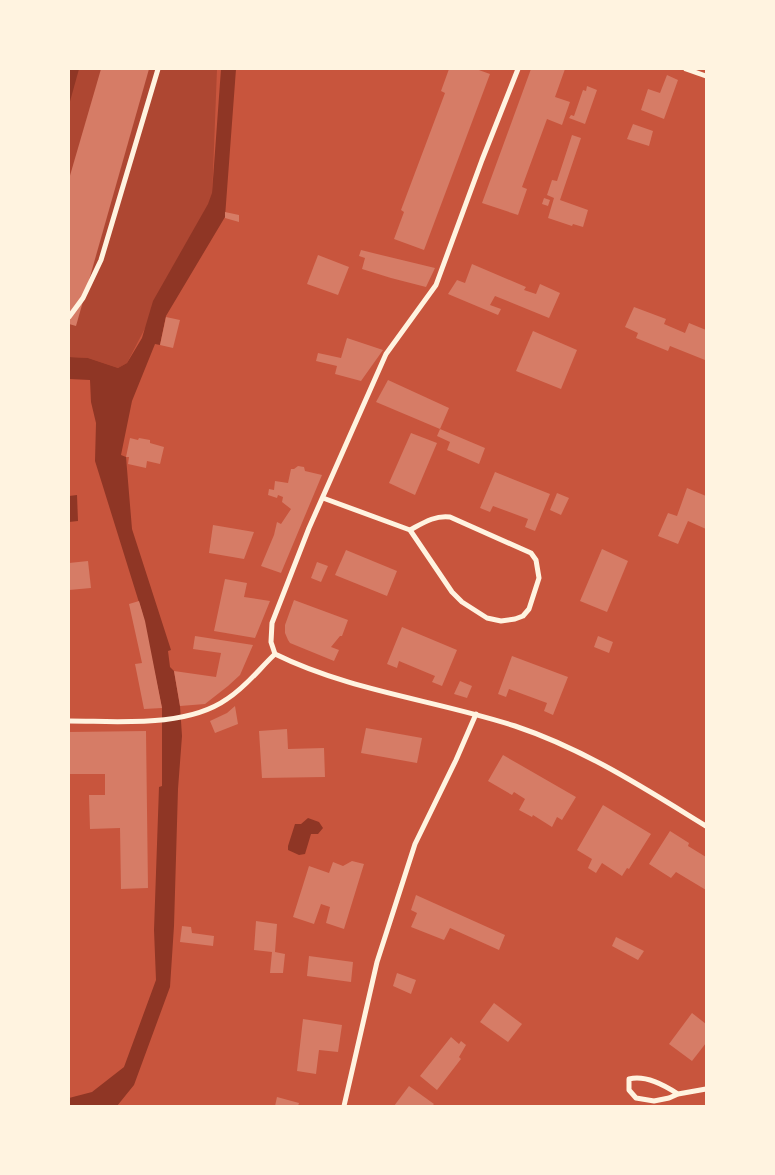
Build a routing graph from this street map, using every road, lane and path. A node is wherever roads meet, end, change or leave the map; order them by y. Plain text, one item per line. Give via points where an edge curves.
1 (158, 69) edge
2 (518, 69) edge
3 (686, 69) edge
4 (706, 76) edge
5 (69, 316) edge
6 (323, 498) junction
7 (410, 530) junction
8 (275, 654) junction
9 (476, 714) junction
10 (69, 722) edge
11 (706, 826) edge
12 (706, 1088) edge
13 (678, 1094) junction
14 (344, 1106) edge

1 - 5 street via 101,260
2 - 6 street via 436,285 386,354
3 - 4 street
6 - 7 street
6 - 8 street via 272,623 271,642
7 - 7 street via 452,592 467,606 487,618 501,620 523,616 539,578 536,560 530,553 450,517 432,518
8 - 9 street via 339,680
8 - 10 street via 248,682 211,709 188,716 149,720
9 - 11 street via 575,749
9 - 14 street via 415,844 377,962
12 - 13 street
13 - 13 street via 664,1085 636,1077 629,1079 629,1090 636,1098 654,1101

